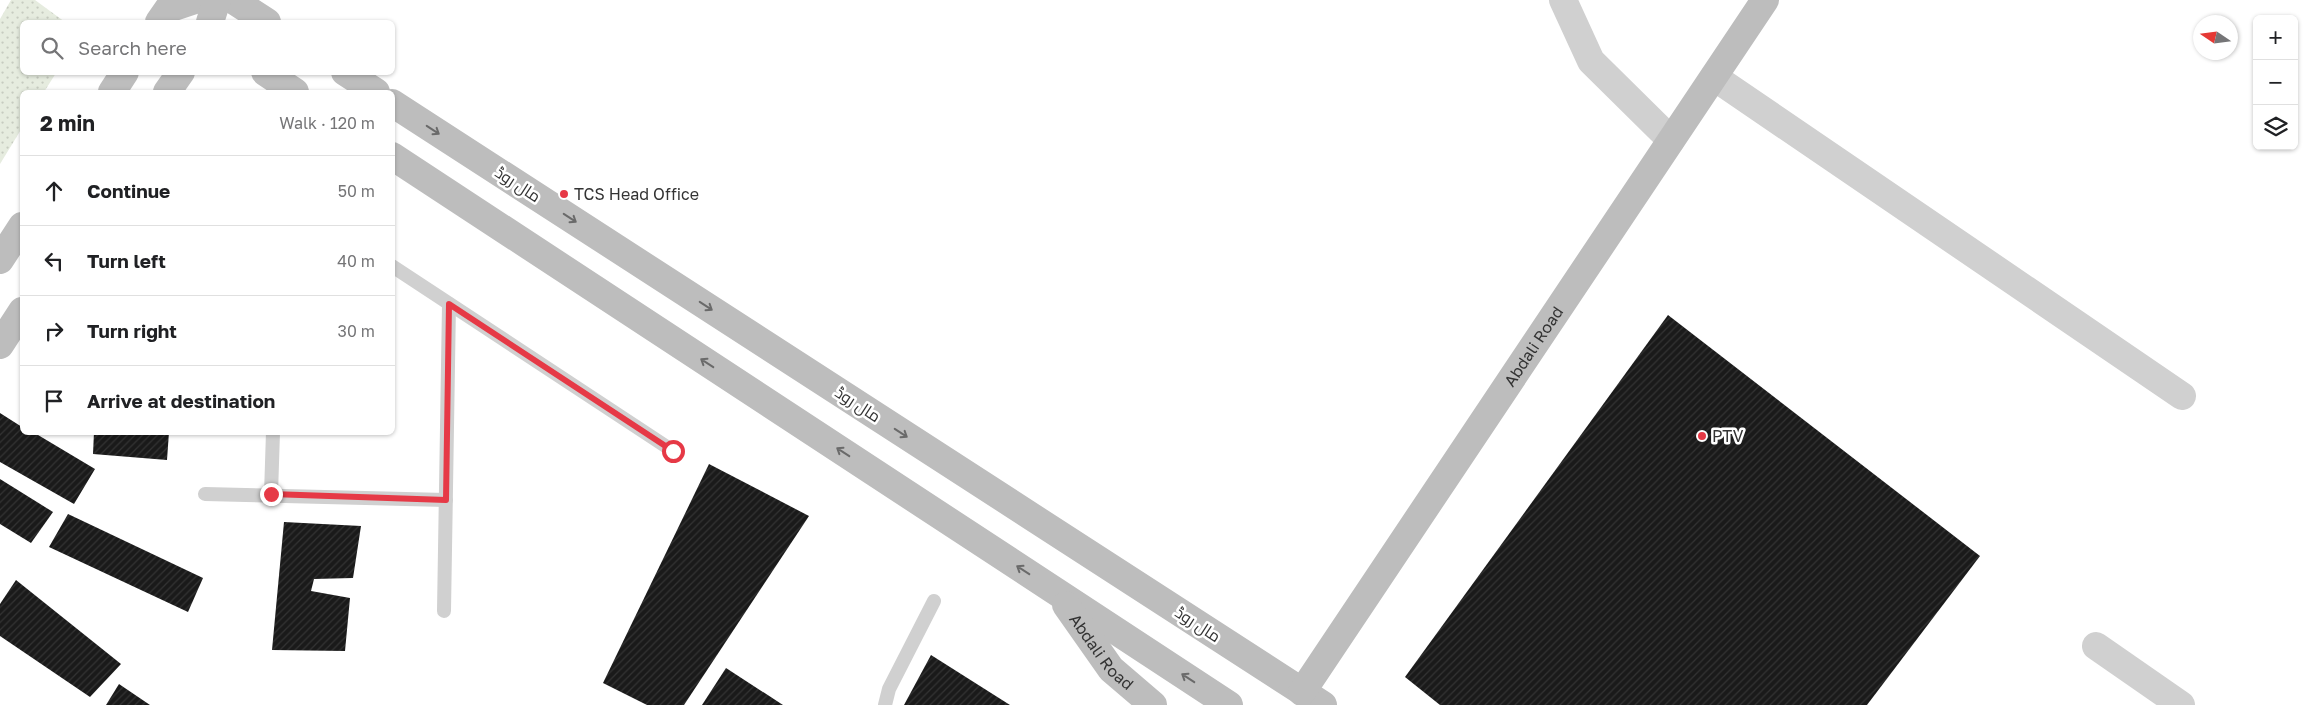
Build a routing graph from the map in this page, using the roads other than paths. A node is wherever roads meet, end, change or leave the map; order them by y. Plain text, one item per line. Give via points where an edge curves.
1 (195, 0) edge
2 (217, 0) edge
3 (233, 0) edge
4 (1563, 0) edge
5 (1765, 0) edge
6 (167, 14) edge
7 (211, 20) edge
8 (265, 20) edge
9 (123, 75) edge
10 (179, 75) edge
11 (269, 75) edge
12 (350, 75) edge
13 (1714, 76) junction
14 (113, 90) edge
15 (169, 90) edge
16 (292, 90) edge
17 (373, 90) edge
18 (395, 105) edge
19 (1671, 140) junction
20 (395, 158) edge
21 (20, 229) edge
22 (0, 260) edge
23 (395, 268) edge
24 (449, 304) junction
25 (20, 314) edge
26 (0, 344) edge
27 (2182, 396) dead end
28 (273, 435) edge
29 (673, 451) dead end
30 (205, 494) dead end
31 (271, 494) junction
32 (446, 500) junction
33 (1058, 593) junction
34 (934, 601) dead end
35 (444, 611) dead end
36 (2096, 646) dead end
37 (1313, 698) edge
38 (885, 705) edge
39 (1153, 705) edge
40 (1229, 705) edge
41 (2181, 705) edge

1 - 6 main road
2 - 7 main road
3 - 8 main road
4 - 19 street via 1591,62
5 - 13 main road, Abdali Road
9 - 14 main road
10 - 15 main road
11 - 16 main road
12 - 17 main road
13 - 19 main road, Abdali Road
13 - 27 street
18 -> 37 main road, مال روڈ
19 - 37 main road, Abdali Road
33 -> 20 main road
21 - 22 main road
23 - 24 lane
24 - 29 lane
24 - 32 lane
25 - 26 main road
28 - 31 lane
30 - 31 lane
31 - 32 lane
32 - 35 lane
33 - 39 main road, Abdali Road via 1112,669
40 -> 33 main road
34 - 38 lane via 889,689
36 - 41 street

